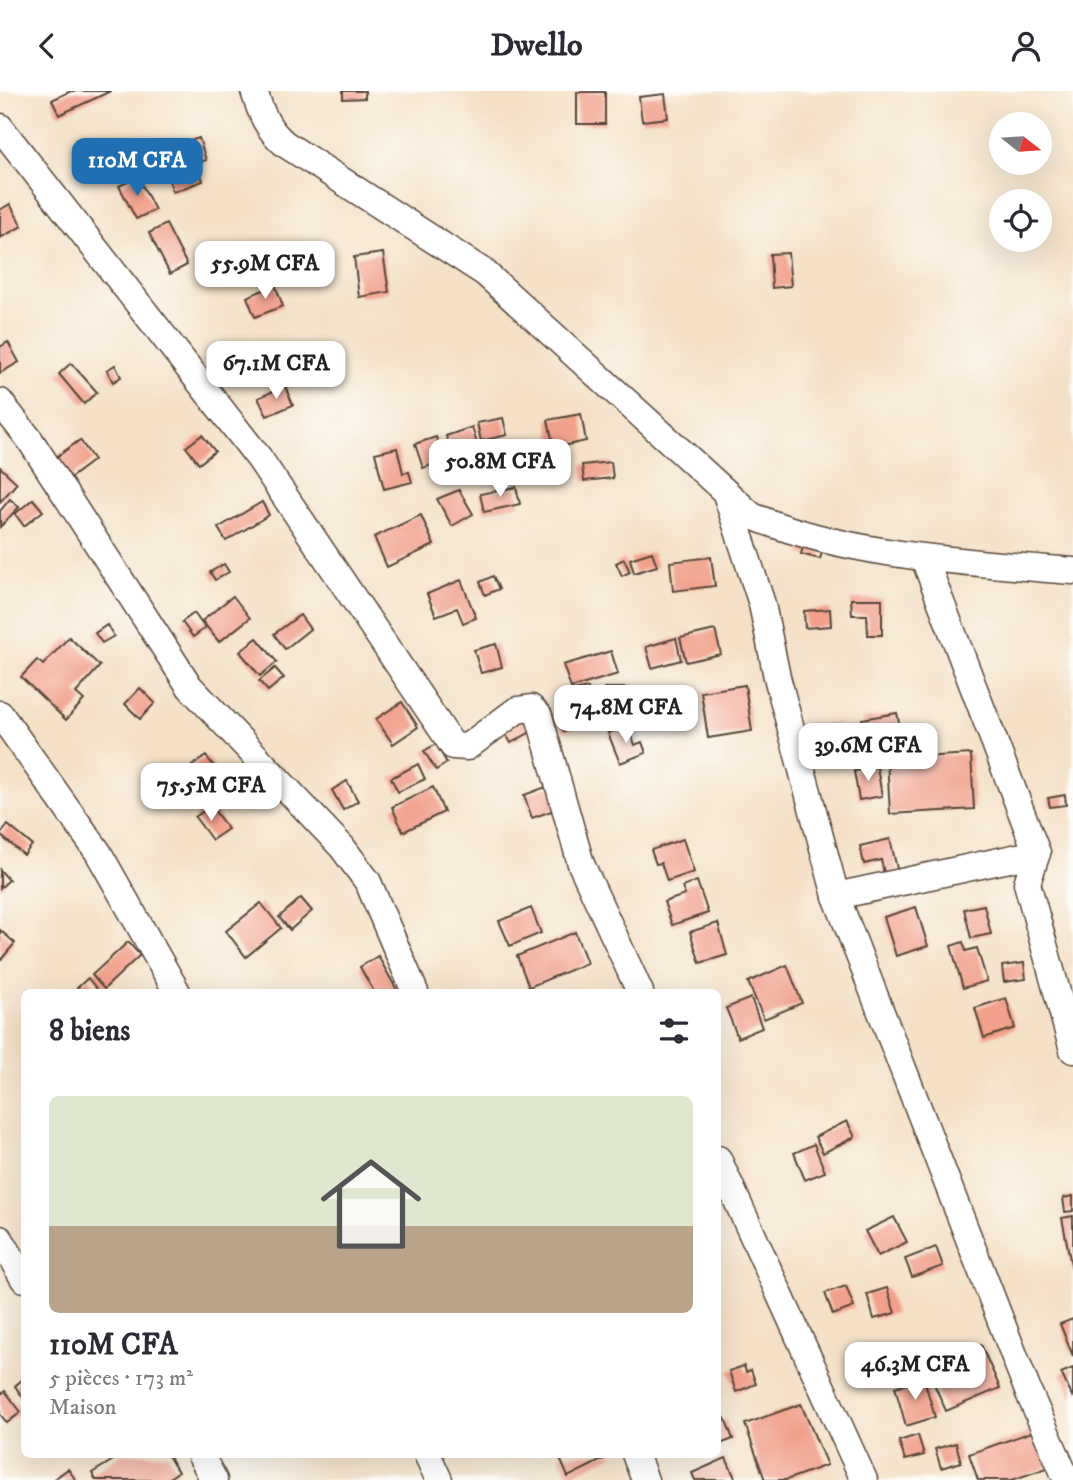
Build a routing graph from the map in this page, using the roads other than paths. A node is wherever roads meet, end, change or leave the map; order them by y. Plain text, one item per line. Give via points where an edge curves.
1 (254, 91) edge
2 (0, 127) edge
3 (0, 402) edge
4 (727, 497) junction
5 (924, 558) junction
6 (1073, 571) edge
7 (0, 714) edge
8 (1037, 852) junction
9 (836, 896) junction
10 (175, 989) edge
11 (414, 989) edge
12 (639, 989) edge
13 (1073, 1050) edge
14 (721, 1166) edge
15 (0, 1239) edge
16 (21, 1274) edge
17 (202, 1458) edge
18 (429, 1458) edge
19 (637, 1458) edge
20 (214, 1480) edge
21 (439, 1480) edge
22 (645, 1480) edge
23 (864, 1480) edge
24 (1067, 1480) edge

1 - 4 street via 273,133 485,272
2 - 12 street via 260,458 453,746 467,747 517,710 531,708 539,716 581,864
3 - 11 street via 30,440 190,687 342,847 368,882
4 - 5 street via 752,516 784,530
4 - 9 street via 762,604
5 - 6 street
5 - 8 street
7 - 10 street via 98,852
8 - 9 street
8 - 13 street via 1027,883
9 - 24 street via 1028,1391
14 - 23 street
15 - 16 street
17 - 20 street
18 - 21 street
19 - 22 street

